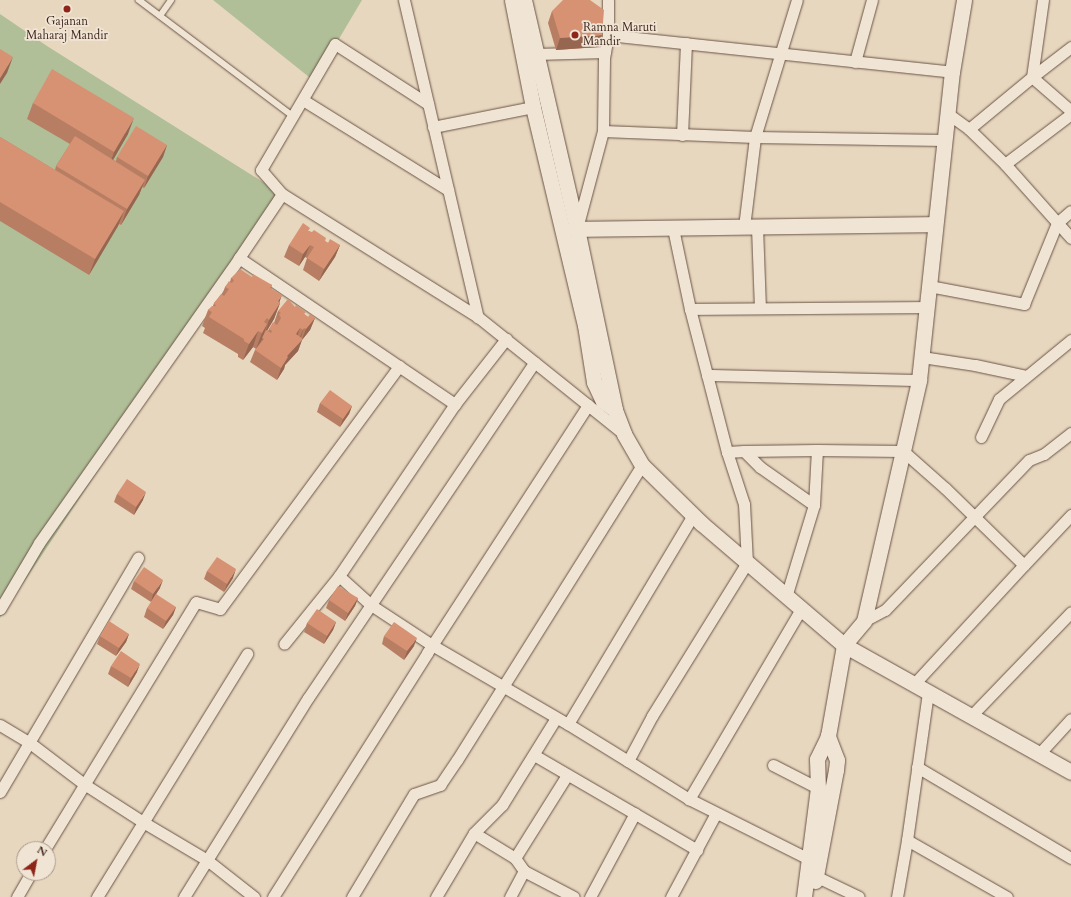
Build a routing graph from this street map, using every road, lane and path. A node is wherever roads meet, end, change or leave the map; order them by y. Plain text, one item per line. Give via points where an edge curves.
1 (139, 0) edge
2 (171, 0) edge
3 (404, 0) edge
4 (512, 0) edge
5 (524, 0) edge
6 (608, 0) edge
7 (797, 0) edge
8 (872, 0) edge
9 (964, 0) edge
10 (1043, 0) edge
11 (160, 16) junction
12 (608, 35) junction
13 (686, 43) junction
14 (1071, 47) edge
15 (605, 52) junction
16 (536, 54) junction
17 (781, 54) junction
18 (855, 62) junction
19 (952, 72) junction
20 (1032, 77) junction
21 (303, 100) junction
22 (428, 104) junction
23 (533, 107) junction
24 (1071, 112) edge
25 (947, 113) junction
26 (293, 116) junction
27 (433, 127) junction
28 (969, 128) junction
29 (603, 132) junction
30 (682, 135) junction
31 (755, 137) junction
32 (944, 140) junction
33 (1005, 164) junction
34 (448, 190) junction
35 (282, 194) junction
36 (1071, 211) edge
37 (1057, 223) junction
38 (935, 224) junction
39 (751, 227) junction
40 (673, 228) junction
41 (577, 229) junction
42 (1071, 238) edge
43 (239, 258) junction
44 (929, 286) junction
45 (760, 308) junction
46 (926, 308) junction
47 (690, 309) junction
48 (478, 317) junction
49 (506, 339) junction
50 (1071, 340) edge
51 (922, 357) junction
52 (535, 362) junction
53 (399, 366) junction
54 (707, 375) junction
55 (1026, 376) junction
56 (919, 380) junction
57 (455, 404) junction
58 (588, 405) junction
59 (615, 410) junction
60 (1071, 433) edge
61 (624, 434) junction
62 (981, 437) dead end
63 (744, 450) junction
64 (817, 450) junction
65 (903, 451) junction
66 (727, 452) junction
67 (642, 465) junction
68 (814, 506) junction
69 (693, 515) junction
70 (1071, 515) edge
71 (974, 517) junction
72 (138, 558) dead end
73 (747, 563) junction
74 (1024, 566) junction
75 (339, 576) junction
76 (786, 597) junction
77 (371, 605) junction
78 (0, 609) edge
79 (801, 610) junction
80 (1071, 612) edge
81 (864, 621) junction
82 (284, 644) dead end
83 (432, 645) junction
84 (844, 645) junction
85 (247, 654) dead end
86 (914, 684) junction
87 (503, 688) junction
88 (928, 692) junction
89 (971, 716) junction
90 (556, 718) junction
91 (1071, 719) edge
92 (568, 724) junction
93 (0, 725) edge
94 (828, 736) junction
95 (30, 743) junction
96 (1039, 754) junction
97 (534, 755) junction
98 (628, 761) junction
99 (772, 765) dead end
100 (917, 767) junction
101 (1071, 772) edge
102 (567, 775) junction
103 (84, 784) junction
104 (818, 788) junction
105 (0, 792) edge
106 (832, 792) junction
107 (689, 799) junction
108 (634, 813) junction
109 (716, 813) junction
110 (142, 822) junction
111 (474, 833) junction
112 (907, 840) junction
113 (51, 841) edge
114 (697, 850) junction
115 (515, 858) junction
116 (1071, 858) edge
117 (207, 860) junction
118 (812, 868) junction
119 (524, 871) junction
120 (26, 881) edge
121 (562, 894) edge
122 (17, 897) edge
123 (98, 897) edge
124 (184, 897) edge
125 (254, 897) edge
126 (273, 897) edge
127 (352, 897) edge
128 (436, 897) edge
129 (510, 897) edge
130 (574, 897) edge
131 (590, 897) edge
132 (671, 897) edge
133 (804, 897) edge
134 (813, 897) edge
135 (859, 897) edge
136 (897, 897) edge
137 (1007, 897) edge

1 - 11 lane
2 - 11 lane
3 - 22 street
4 - 23 street
5 - 16 street
6 - 12 street
7 - 17 street
8 - 18 street
9 - 19 street
10 - 20 street
11 - 26 lane
12 - 13 street
12 - 15 street
13 - 17 street
13 - 30 street
14 - 20 street
15 - 16 street
15 - 29 street
16 - 41 street
17 - 18 street
17 - 31 street
18 - 19 street
19 - 25 street
20 - 24 street
20 - 28 street
21 - 22 street via 335,44
21 - 26 street
21 - 34 street
22 - 27 street
23 - 27 street
23 - 59 street via 582,310 594,382 603,401
24 - 33 street
25 - 28 street
25 - 32 street
26 - 35 street via 261,170
27 - 34 street
28 - 33 street
29 - 30 street
29 - 41 street
30 - 31 street
31 - 32 street
31 - 39 street
32 - 38 street
33 - 37 street
34 - 48 street
35 - 43 street
35 - 48 street
36 - 37 street
37 - 42 street
37 - 44 street via 1024,304
38 - 39 street
38 - 44 street
39 - 40 street
39 - 45 street
40 - 41 street
40 - 47 street
41 - 59 street
43 - 53 street
43 - 78 street via 39,543
44 - 46 street
45 - 46 street
45 - 47 street
46 - 51 street
47 - 54 street
48 - 49 street
49 - 52 street
49 - 57 street
50 - 55 street
51 - 55 street
51 - 56 street
52 - 58 street
52 - 77 street
53 - 57 street
53 - 103 street via 220,609 196,602
54 - 56 street
54 - 66 street
55 - 62 street via 999,399
56 - 65 street
57 - 75 street
58 - 61 street
58 - 83 street
59 - 61 street
60 - 71 street via 1044,454 1029,460
61 - 67 street
63 - 64 street
63 - 66 street
63 - 68 street via 760,467
64 - 65 street
64 - 68 street
65 - 71 street
65 - 81 street
66 - 73 street via 744,504
67 - 69 street
67 - 87 street
68 - 76 street
69 - 73 street
69 - 92 street
70 - 74 street
71 - 74 street
71 - 81 street via 885,610
72 - 95 street
73 - 76 street
73 - 98 street via 652,716
74 - 86 street
75 - 77 street
75 - 82 street
76 - 79 street
77 - 83 street
77 - 117 street via 308,698
79 - 84 street
79 - 107 street
80 - 89 street
81 - 84 street
83 - 87 street
83 - 126 street
84 - 86 street
84 - 94 street
85 - 110 street
86 - 88 street
87 - 90 street
87 - 127 street via 440,785 414,794
88 - 89 street
88 - 100 street
89 - 96 street
90 - 92 street
90 - 97 street
91 - 96 street
92 - 98 street
93 - 95 street
94 - 104 street via 817,759
94 - 106 street via 837,760
95 - 103 street
95 - 105 street
96 - 101 street
97 - 102 street
97 - 111 street via 502,805
98 - 107 street
99 - 104 street
100 - 112 street
100 - 116 street
102 - 108 street
102 - 115 street
103 - 110 street
103 - 113 street
104 - 106 street
104 - 118 street
106 - 118 street
107 - 109 street
108 - 114 street
108 - 131 street
109 - 114 street
109 - 118 street
110 - 117 street
110 - 123 street
111 - 115 street
111 - 128 street
112 - 136 street
112 - 137 street
114 - 132 street
115 - 119 street
117 - 124 street
117 - 125 street
118 - 133 street
118 - 134 street
118 - 135 street
119 - 121 street
119 - 129 street
120 - 122 street
121 - 130 street

